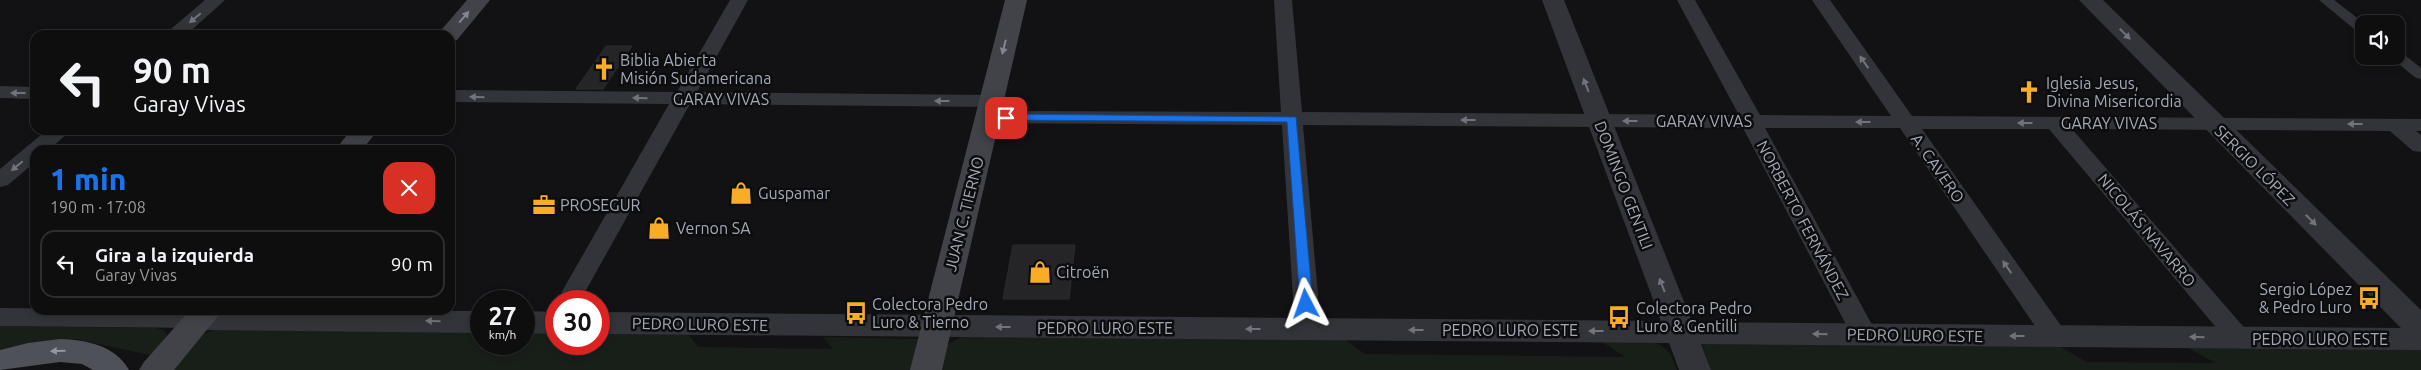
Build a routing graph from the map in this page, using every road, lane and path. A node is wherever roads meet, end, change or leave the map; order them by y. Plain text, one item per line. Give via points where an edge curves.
1 (216, 0) edge
2 (479, 0) edge
3 (739, 0) edge
4 (1016, 0) edge
5 (1284, 0) edge
6 (1553, 0) edge
7 (1686, 0) edge
8 (1821, 0) edge
9 (2090, 0) edge
10 (2326, 0) edge
11 (2355, 23) edge
12 (180, 30) edge
13 (453, 30) edge
14 (2405, 62) edge
15 (2421, 75) edge
16 (0, 92) edge
17 (30, 93) edge
18 (455, 96) edge
19 (683, 98) junction
20 (989, 109) junction
21 (1292, 119) junction
22 (1599, 120) junction
23 (1752, 121) junction
24 (1906, 122) junction
25 (2055, 123) junction
26 (2214, 124) junction
27 (2395, 125) junction
28 (2421, 125) edge
29 (54, 135) edge
30 (362, 135) edge
31 (42, 145) edge
32 (352, 145) edge
33 (2421, 146) edge
34 (30, 155) edge
35 (0, 180) edge
36 (574, 290) edge
37 (204, 315) edge
38 (0, 317) edge
39 (470, 322) edge
40 (610, 323) edge
41 (937, 326) junction
42 (1308, 329) junction
43 (2421, 330) edge
44 (1680, 331) junction
45 (1864, 334) junction
46 (2055, 336) junction
47 (2239, 338) junction
48 (2421, 339) edge
49 (4, 360) edge
50 (115, 367) edge
51 (155, 370) edge
52 (926, 370) edge
53 (1695, 370) edge

1 -> 12 street
13 -> 2 main road
3 - 19 street
4 -> 20 main road, JUAN C. TIERNO
5 - 21 street
22 -> 6 street, DOMINGO GENTILI
7 - 23 street, NORBERTO FERNÁNDEZ
24 -> 8 street, A. CAVERO
9 -> 26 street, SERGIO LÓPEZ
10 - 11 street
14 - 15 street
17 -> 16 street
19 -> 18 street, GARAY VIVAS
20 -> 19 street, GARAY VIVAS
19 - 36 street
20 - 21 street, GARAY VIVAS
20 - 41 main road, JUAN C. TIERNO
22 -> 21 street, GARAY VIVAS
21 - 42 street
23 -> 22 street, GARAY VIVAS
44 -> 22 street, DOMINGO GENTILI
24 -> 23 street, GARAY VIVAS
23 - 45 street, NORBERTO FERNÁNDEZ
25 -> 24 street, GARAY VIVAS
46 -> 24 street, A. CAVERO
25 - 26 street, GARAY VIVAS
25 - 47 street, NICOLÁS NAVARRO
27 -> 26 street, GARAY VIVAS
26 -> 43 street, SERGIO LÓPEZ
27 - 28 street, GARAY VIVAS
27 - 33 street
29 - 31 street
30 - 32 main road
34 -> 35 street
37 - 38 street
39 -> 37 street
37 - 51 main road
40 - 41 street, PEDRO LURO ESTE
42 -> 41 street, PEDRO LURO ESTE
41 - 52 main road, JUAN C. TIERNO
44 -> 42 street, PEDRO LURO ESTE
45 -> 44 street, PEDRO LURO ESTE
44 - 53 street, DOMINGO GENTILI
46 -> 45 street, PEDRO LURO ESTE
47 -> 46 street, PEDRO LURO ESTE
47 - 48 street, PEDRO LURO ESTE
50 -> 49 main road via 95,356 68,351

